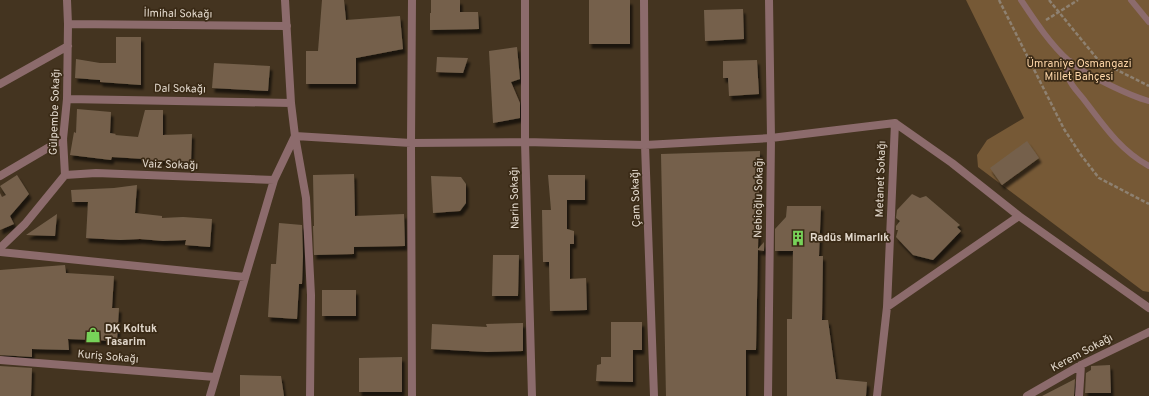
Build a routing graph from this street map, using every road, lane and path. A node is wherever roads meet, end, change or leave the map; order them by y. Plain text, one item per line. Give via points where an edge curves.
1 (67, 0) edge
2 (285, 0) edge
3 (412, 0) edge
4 (526, 0) edge
5 (644, 0) edge
6 (769, 0) edge
7 (999, 0) edge
8 (1021, 0) edge
9 (1050, 0) edge
10 (1078, 0) edge
11 (1131, 0) edge
12 (1059, 12) junction
13 (1149, 22) edge
14 (68, 24) junction
15 (1038, 25) junction
16 (287, 26) junction
17 (68, 46) junction
18 (1070, 61) junction
19 (0, 84) edge
20 (1149, 86) edge
21 (67, 99) junction
22 (1149, 101) edge
23 (291, 103) junction
24 (895, 123) junction
25 (295, 136) junction
26 (771, 138) junction
27 (63, 139) junction
28 (525, 142) junction
29 (411, 143) junction
30 (645, 146) junction
31 (1149, 166) edge
32 (65, 174) junction
33 (0, 176) edge
34 (274, 180) junction
35 (1149, 204) edge
36 (1019, 216) junction
37 (0, 248) edge
38 (0, 252) edge
39 (245, 276) junction
40 (888, 307) junction
41 (1149, 308) edge
42 (1149, 332) edge
43 (0, 360) edge
44 (1082, 365) junction
45 (215, 377) junction
46 (210, 396) edge
47 (310, 396) edge
48 (412, 396) edge
49 (532, 396) edge
50 (654, 396) edge
51 (768, 396) edge
52 (877, 396) edge
53 (1027, 396) edge
54 (1079, 396) edge

1 - 14 street, Gülpembe Sokağı
2 - 16 street
3 - 29 street
4 - 28 street, Narin Sokağı
5 - 30 street, Çam Sokağı
6 - 26 street, Nebioğlu Sokağı
7 - 35 path via 1064,129 1081,155 1099,178
8 - 15 lane
9 - 12 path
10 - 12 path
11 - 13 lane
12 - 15 path
12 - 20 path via 1099,61
14 - 16 street, İlmihal Sokağı
14 - 17 street, Gülpembe Sokağı
15 - 18 lane
16 - 23 street
17 - 19 street
17 - 21 street, Gülpembe Sokağı
18 - 22 lane via 1110,85
18 - 31 lane via 1067,67 1069,80 1118,143
21 - 23 street, Dal Sokağı
21 - 27 street, Gülpembe Sokağı
23 - 25 street
24 - 26 street
24 - 36 street via 952,163
24 - 40 street, Metanet Sokağı
25 - 29 street
25 - 34 street
25 - 47 street via 306,198 311,295
26 - 30 street
26 - 51 street, Nebioğlu Sokağı
27 - 32 street, Gülpembe Sokağı
27 - 33 street
28 - 29 street
28 - 30 street
28 - 49 street, Narin Sokağı
29 - 48 street
30 - 50 street, Çam Sokağı
32 - 34 street, Vaiz Sokağı
32 - 37 street via 25,224
34 - 39 street
36 - 40 street
36 - 41 street
38 - 39 street
39 - 45 street
40 - 52 street, Metanet Sokağı
42 - 44 street, Kerem Sokağı
43 - 45 street, Kuriş Sokağı
44 - 53 street, Kerem Sokağı
44 - 54 street
45 - 46 street

